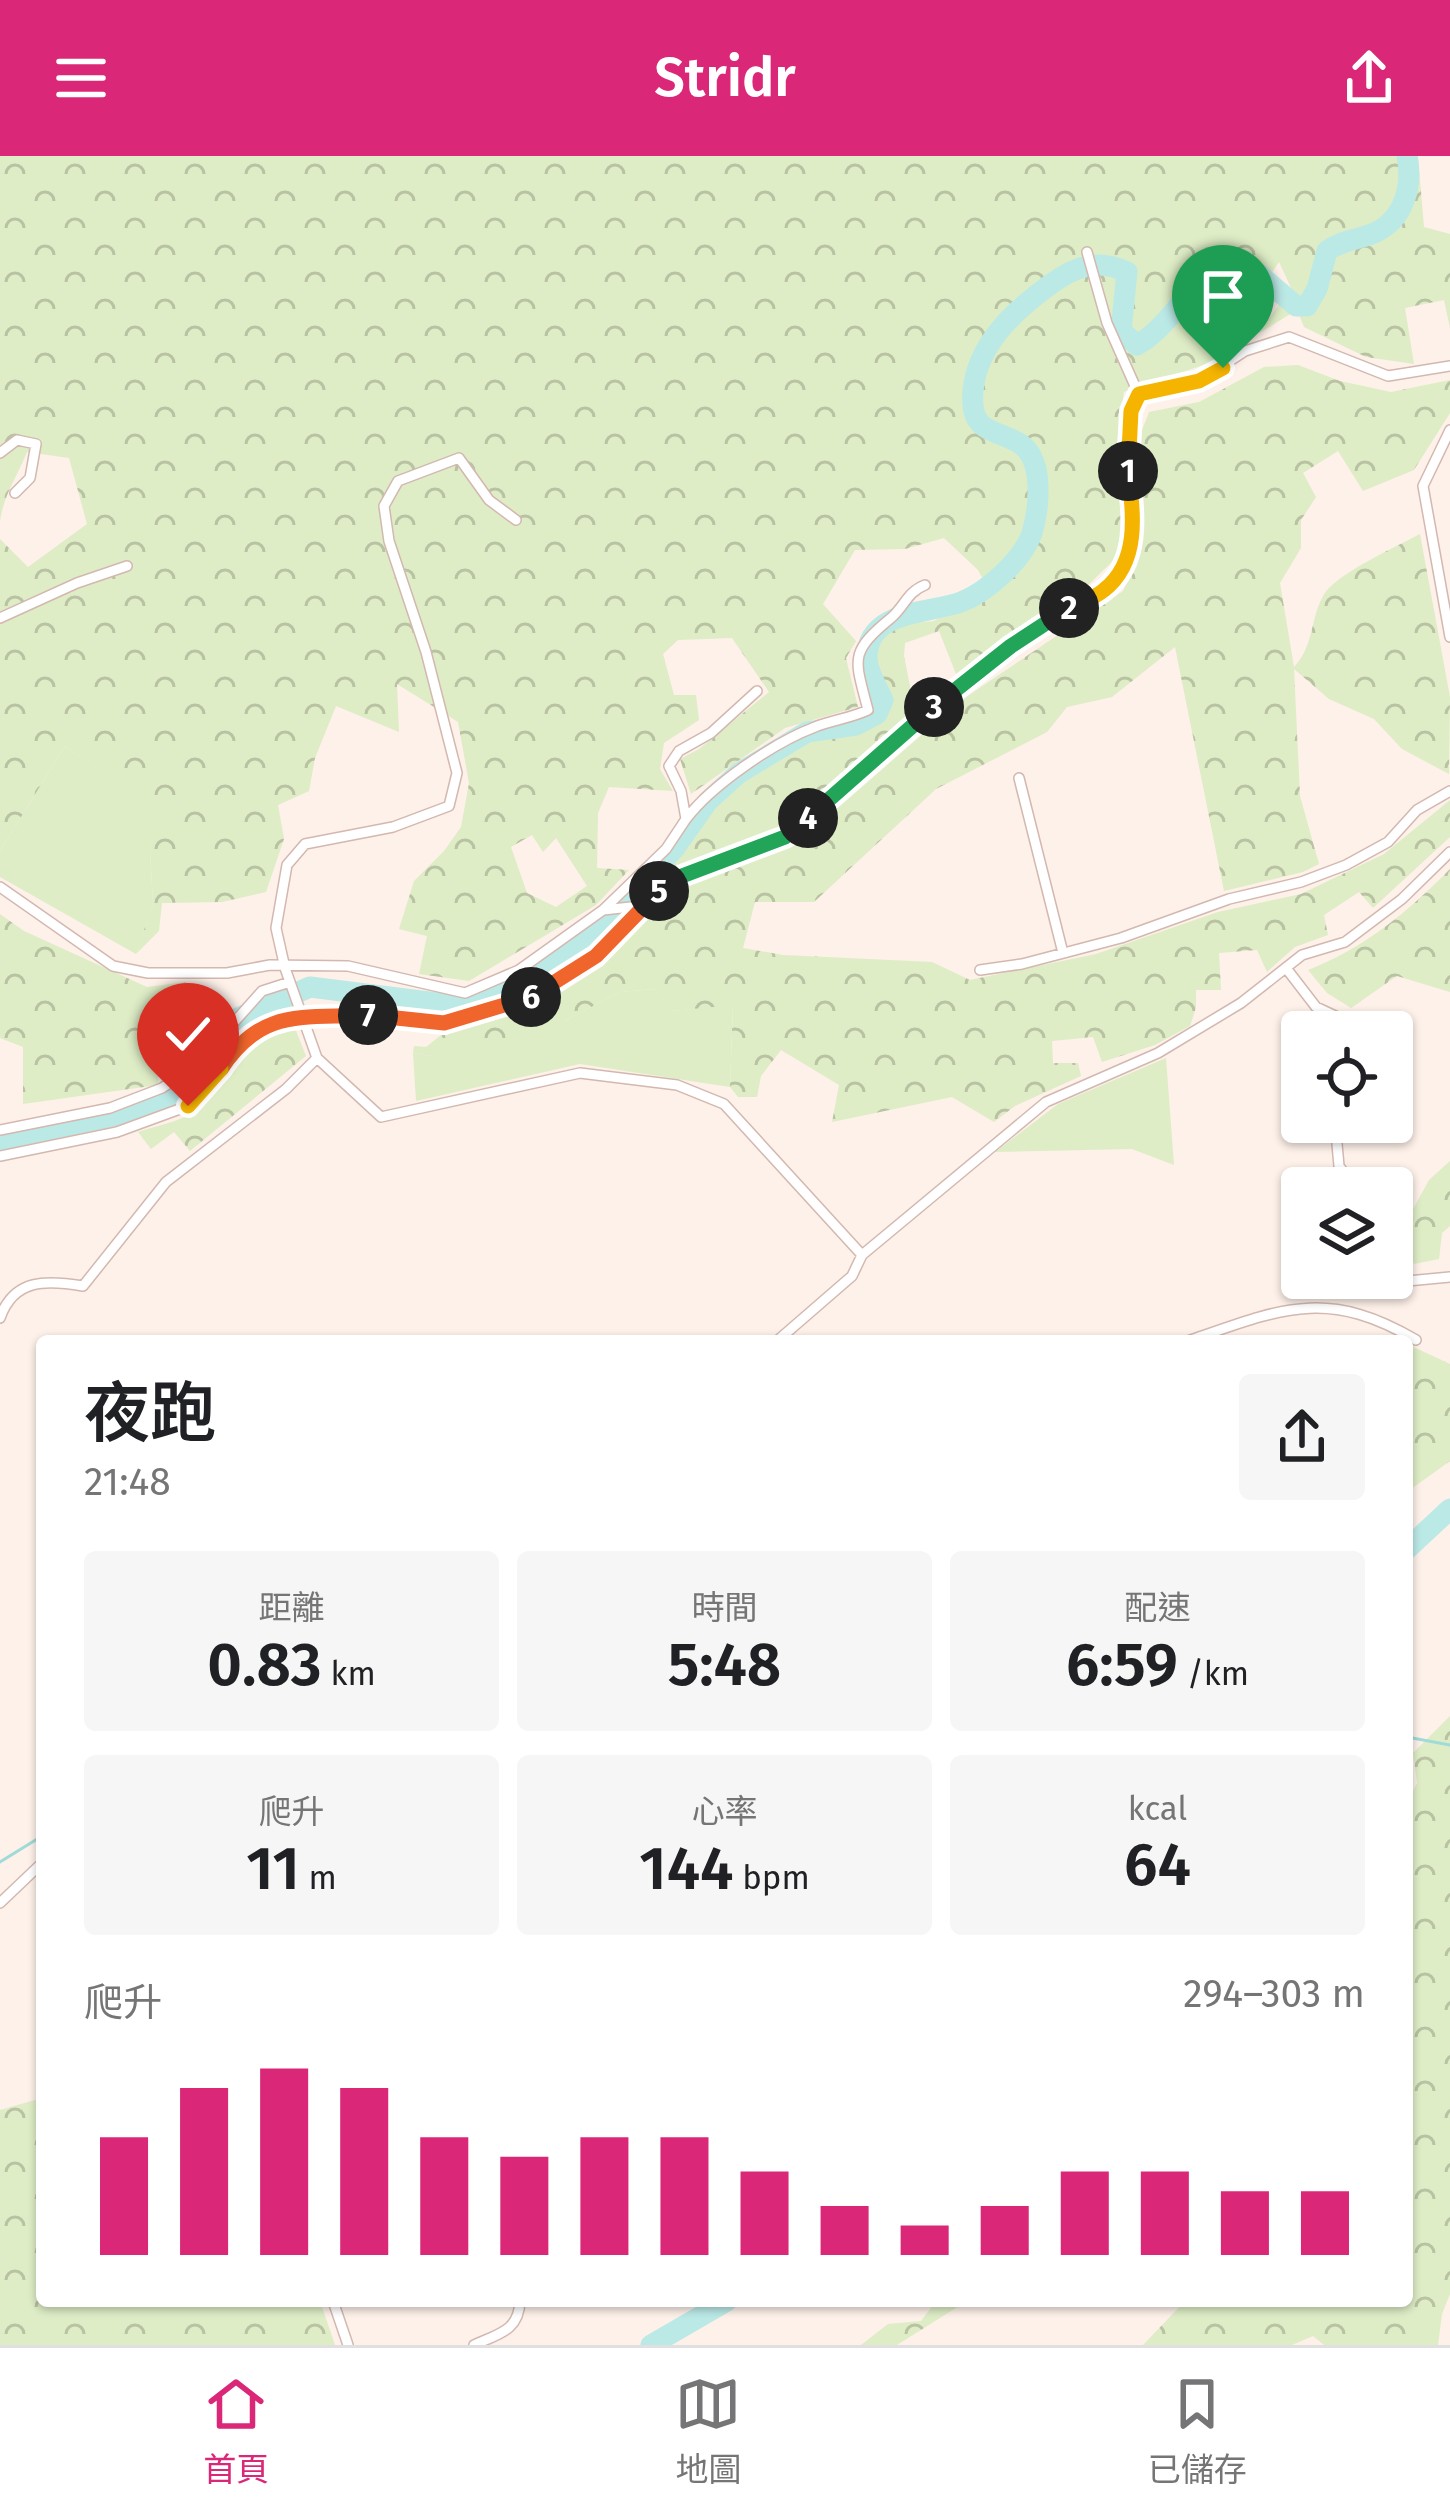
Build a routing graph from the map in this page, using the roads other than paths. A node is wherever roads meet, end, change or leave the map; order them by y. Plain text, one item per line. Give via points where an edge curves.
1 (1088, 255) dead end
2 (1450, 366) edge
3 (1139, 394) junction
4 (1450, 430) edge
5 (0, 453) edge
6 (15, 493) dead end
7 (516, 520) dead end
8 (127, 566) dead end
9 (925, 585) dead end
10 (0, 619) edge
11 (1450, 637) edge
12 (757, 691) dead end
13 (1019, 778) dead end
14 (1450, 791) edge
15 (686, 820) junction
16 (1450, 852) edge
17 (0, 887) edge
18 (641, 906) junction
19 (603, 910) junction
20 (1063, 953) junction
21 (285, 968) junction
22 (1286, 968) junction
23 (980, 970) dead end
24 (290, 982) junction
25 (1325, 1011) edge
26 (302, 1014) junction
27 (316, 1058) junction
28 (0, 1130) edge
29 (0, 1156) edge
30 (862, 1255) junction
31 (1450, 1277) edge
32 (1413, 1280) edge
33 (0, 1318) edge
34 (784, 1335) edge
35 (1207, 1335) edge
36 (1406, 1335) edge
37 (1413, 1338) edge
38 (1416, 1340) dead end
39 (36, 1869) edge
40 (0, 1903) edge
41 (335, 2307) edge
42 (519, 2307) edge
43 (348, 2345) edge
44 (474, 2345) edge

1 - 3 street
2 - 3 street via 1388,376 1289,338 1245,351 1199,381
3 - 18 street via 1127,435 1134,538 1105,590 1011,646 785,837 674,879
4 - 11 street via 1423,486
5 - 6 street via 17,440 36,443 30,478
7 - 21 street via 489,500 459,458 398,481 384,506 457,773 449,806 394,827 305,844 287,866 276,928
8 - 10 street
9 - 15 street via 910,591 862,646 856,668 868,710 813,728 744,768 706,793
12 - 15 street via 669,766
13 - 20 street
14 - 20 street via 1346,865
15 - 19 street
16 - 22 street via 1345,942
17 - 21 street via 113,966 148,973
18 - 19 street
18 - 26 street via 596,956 541,994 490,1012 444,1023
19 - 21 street via 519,970 465,993 348,966
20 - 23 street
21 - 24 street
22 - 25 street
22 - 30 street via 1159,1053 1046,1102
24 - 26 street
24 - 28 street via 262,991 195,1066 162,1088 110,1108
26 - 27 street
26 - 29 street via 262,1025 237,1045 188,1106 117,1132
27 - 30 street via 381,1117 580,1073 677,1085 724,1104
27 - 33 street via 166,1182 83,1286 45,1280 17,1289
30 - 34 street via 852,1276
31 - 32 street
35 - 36 street via 1327,1306
37 - 38 street
39 - 40 street
41 - 43 street
42 - 44 street via 510,2329

